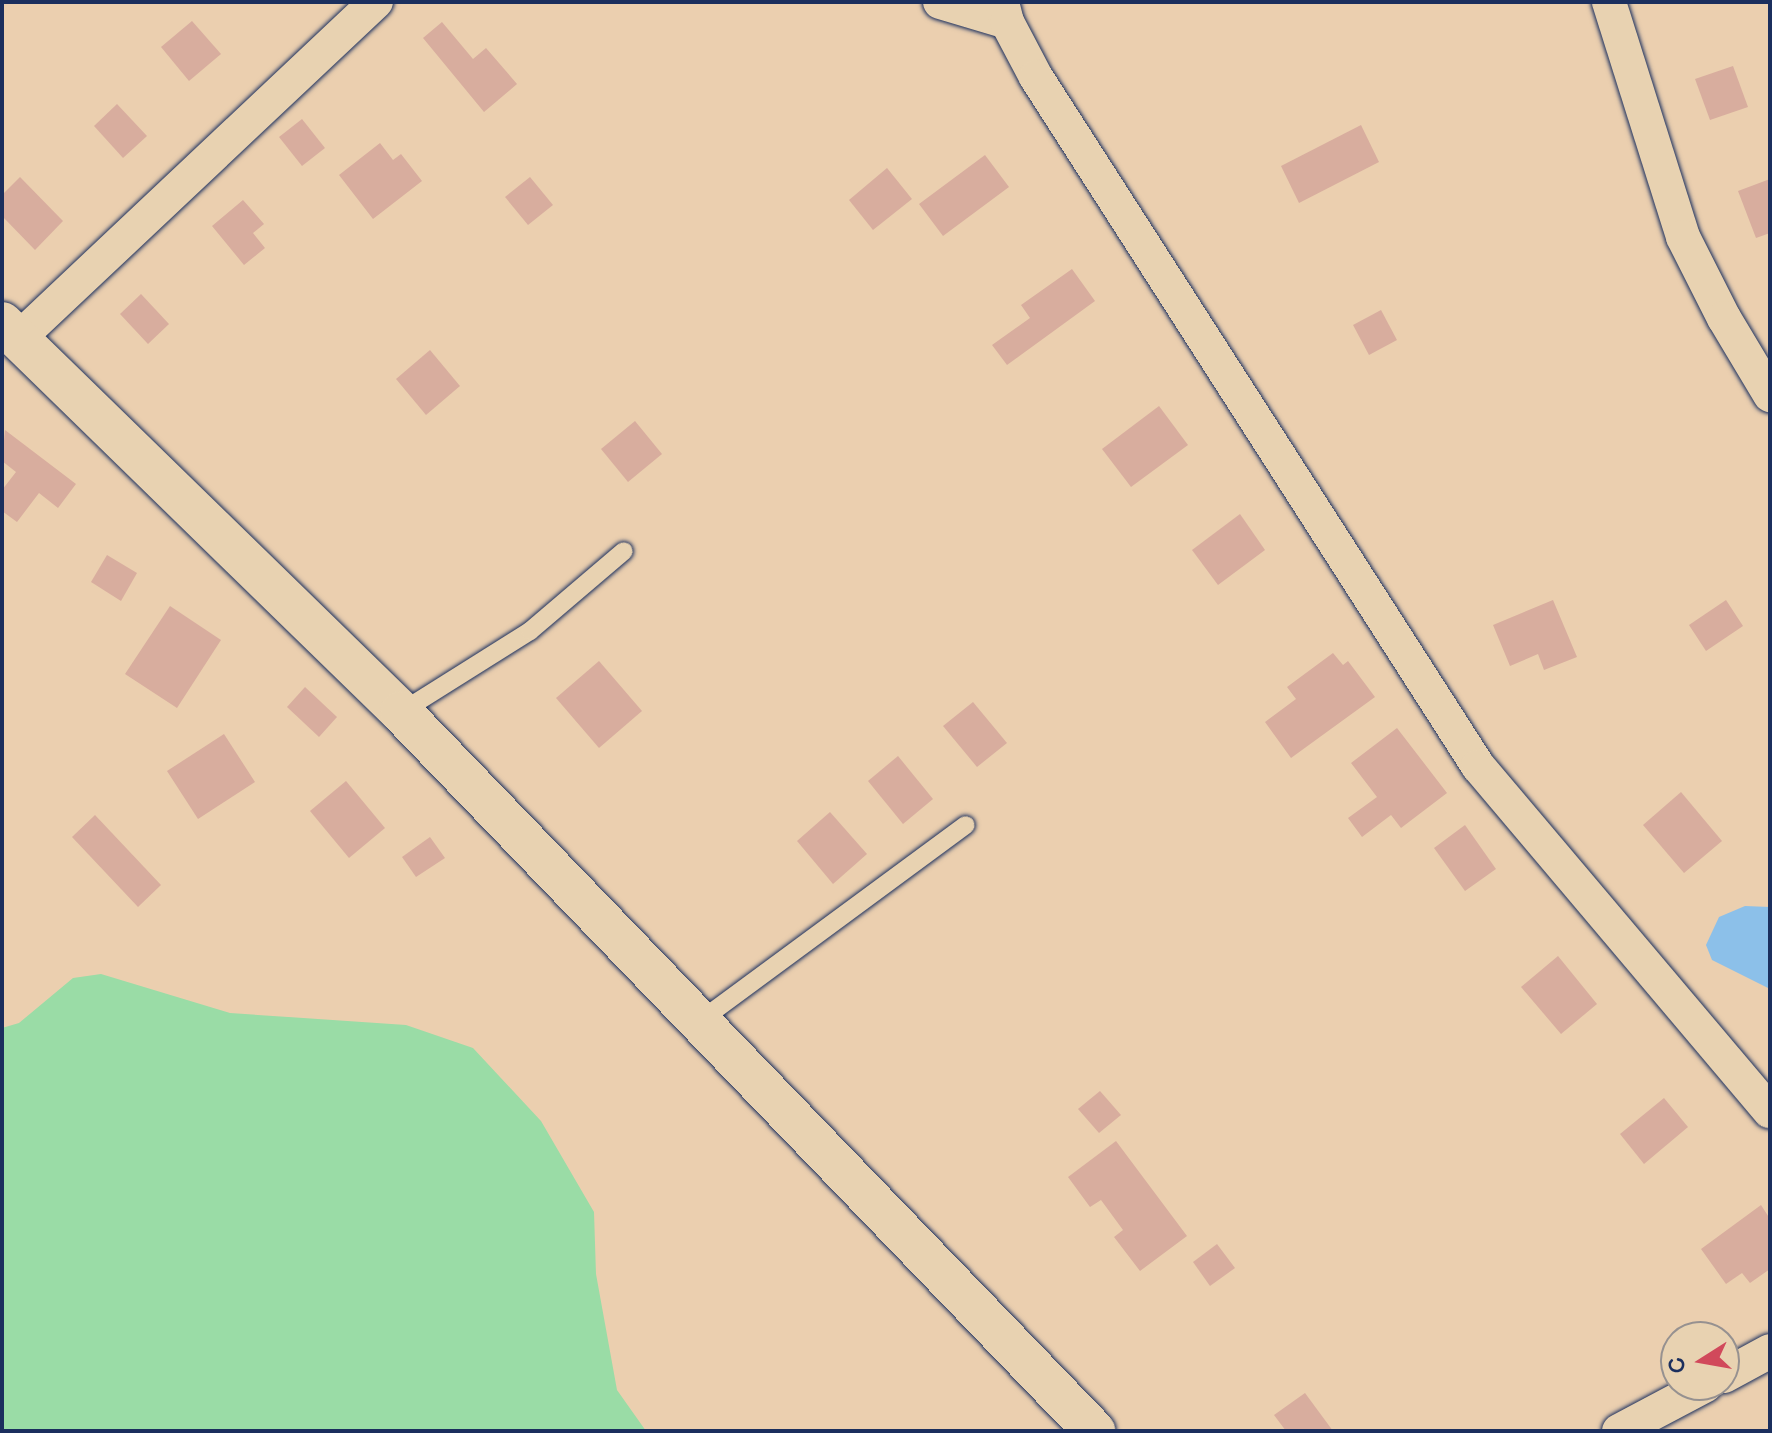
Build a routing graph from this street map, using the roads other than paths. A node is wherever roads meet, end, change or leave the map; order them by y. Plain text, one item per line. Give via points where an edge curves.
1 (376, 2) edge
2 (940, 2) edge
3 (1609, 2) edge
4 (1004, 12) edge
5 (10, 331) edge
6 (1770, 395) edge
7 (624, 551) dead end
8 (401, 712) junction
9 (966, 825) dead end
10 (700, 1021) junction
11 (1770, 1111) edge
12 (1770, 1351) edge
13 (1740, 1367) edge
14 (1676, 1401) edge
15 (1094, 1431) edge
16 (1619, 1431) edge

1 - 5 street
2 - 4 street
3 - 6 street via 1683,237
4 - 11 street via 1036,77 1478,766
5 - 8 street
7 - 8 lane via 530,631
8 - 10 street
9 - 10 lane
10 - 15 street
12 - 13 street
14 - 16 street

